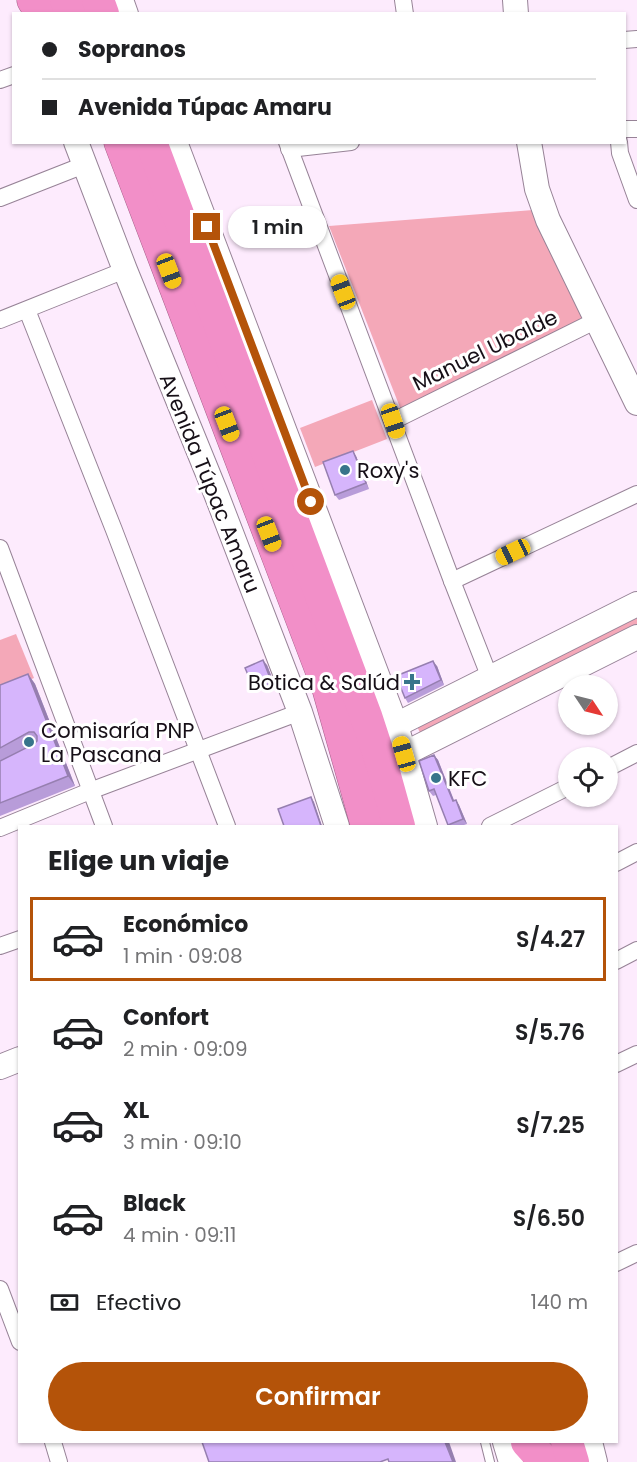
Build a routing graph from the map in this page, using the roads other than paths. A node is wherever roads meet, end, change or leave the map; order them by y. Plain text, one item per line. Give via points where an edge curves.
1 (77, 144) edge
2 (121, 144) edge
3 (152, 144) edge
4 (176, 144) edge
5 (320, 144) edge
6 (529, 144) edge
7 (619, 144) edge
8 (288, 146) edge
9 (84, 165) junction
10 (0, 198) edge
11 (637, 200) edge
12 (125, 270) junction
13 (27, 310) junction
14 (0, 320) edge
15 (597, 320) junction
16 (637, 403) edge
17 (393, 421) junction
18 (637, 494) edge
19 (0, 548) edge
20 (452, 582) junction
21 (637, 604) edge
22 (637, 637) edge
23 (490, 678) junction
24 (300, 712) junction
25 (389, 745) junction
26 (198, 751) junction
27 (637, 753) edge
28 (618, 763) edge
29 (90, 791) junction
30 (558, 792) edge
31 (358, 797) edge
32 (104, 825) edge
33 (227, 825) edge
34 (337, 825) edge
35 (399, 825) edge
36 (425, 825) edge
37 (492, 825) edge
38 (0, 828) edge
39 (637, 852) edge
40 (618, 862) edge
41 (18, 940) edge
42 (0, 946) edge
43 (637, 950) edge
44 (618, 960) edge
45 (637, 1054) edge
46 (18, 1060) edge
47 (618, 1063) edge
48 (0, 1067) edge
49 (637, 1253) edge
50 (618, 1262) edge
51 (0, 1289) edge
52 (18, 1337) edge
53 (53, 1443) edge
54 (485, 1443) edge
55 (505, 1443) edge
56 (528, 1443) edge
57 (538, 1443) edge
58 (567, 1443) edge
59 (573, 1443) edge
60 (590, 1443) edge
61 (59, 1462) edge
62 (489, 1462) edge
63 (511, 1462) edge
64 (544, 1462) edge
65 (573, 1462) edge
66 (595, 1462) edge

1 - 9 main road, Avenida Túpac Amaru
2 - 31 highway, Avenida Túpac Amaru via 328,688
3 - 25 highway
4 - 25 main road
5 - 8 street
6 - 15 main road via 542,204
7 - 11 street
8 - 17 street
9 - 10 street
9 - 12 main road, Avenida Túpac Amaru
12 - 13 street
12 - 24 main road, Avenida Túpac Amaru
13 - 14 street
13 - 26 street
15 - 16 main road
15 - 17 street, Manuel Ubalde
17 - 20 street
18 - 20 street
19 - 29 street
20 - 23 street
21 - 23 main road
22 - 25 main road
23 - 25 main road
24 - 26 street
24 - 34 main road, Avenida Túpac Amaru
25 - 31 main road
25 - 35 highway
25 - 36 main road
26 - 29 street
26 - 33 street
27 - 28 street
29 - 32 street
29 - 38 street
30 - 37 street
39 - 40 street
41 - 42 street
43 - 44 street
45 - 47 street
46 - 48 main road
49 - 50 street
51 - 52 street
53 - 61 street
54 - 62 lane
55 - 63 main road
56 - 64 highway
57 - 64 highway
58 - 65 highway
59 - 65 highway
60 - 66 main road

